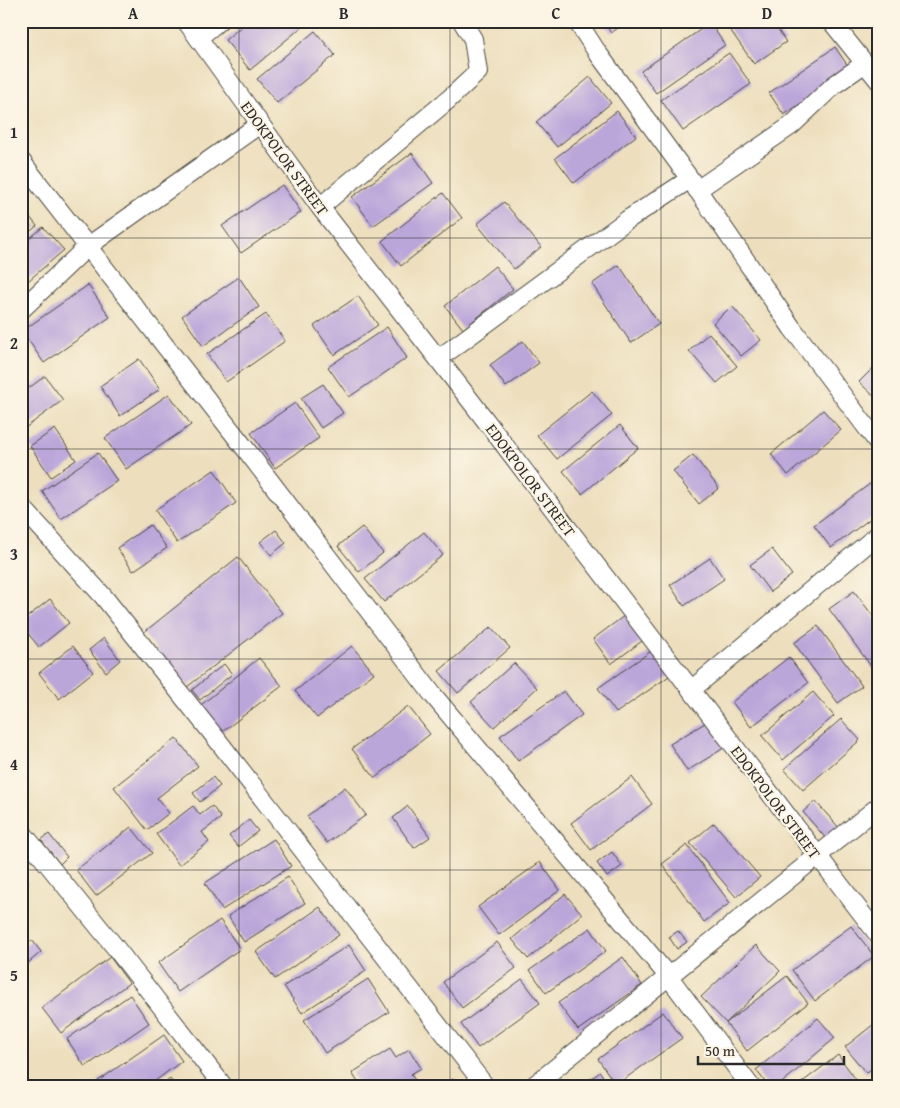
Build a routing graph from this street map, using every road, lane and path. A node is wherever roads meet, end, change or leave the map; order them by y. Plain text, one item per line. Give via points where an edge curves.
1 (186, 21) edge
2 (219, 21) edge
3 (462, 21) edge
4 (576, 21) edge
5 (831, 21) edge
6 (198, 38) junction
7 (864, 64) junction
8 (879, 81) edge
9 (260, 124) junction
10 (21, 160) edge
11 (694, 185) junction
12 (320, 207) junction
13 (87, 247) junction
14 (21, 310) edge
15 (438, 359) junction
16 (879, 444) edge
17 (21, 506) edge
18 (879, 534) edge
19 (691, 690) junction
20 (879, 806) edge
21 (21, 830) edge
22 (817, 855) junction
23 (879, 936) edge
24 (669, 977) junction
25 (224, 1087) edge
26 (486, 1087) edge
27 (532, 1087) edge
28 (751, 1087) edge

1 - 6 street, EDOKPOLOR STREET
2 - 6 street
3 - 12 street via 473,39 478,72
4 - 11 street
5 - 7 street
6 - 9 street, EDOKPOLOR STREET
7 - 8 street
7 - 11 street via 834,85 792,125
9 - 12 street, EDOKPOLOR STREET
9 - 13 street
10 - 13 street
11 - 15 street via 627,220
11 - 16 street via 792,328
12 - 15 street, EDOKPOLOR STREET
13 - 14 street
13 - 24 street via 433,695
15 - 19 street, EDOKPOLOR STREET
17 - 26 street via 109,604
18 - 19 street
19 - 22 street, EDOKPOLOR STREET
20 - 22 street
21 - 25 street
22 - 23 street, EDOKPOLOR STREET
22 - 24 street
24 - 27 street
24 - 28 street

